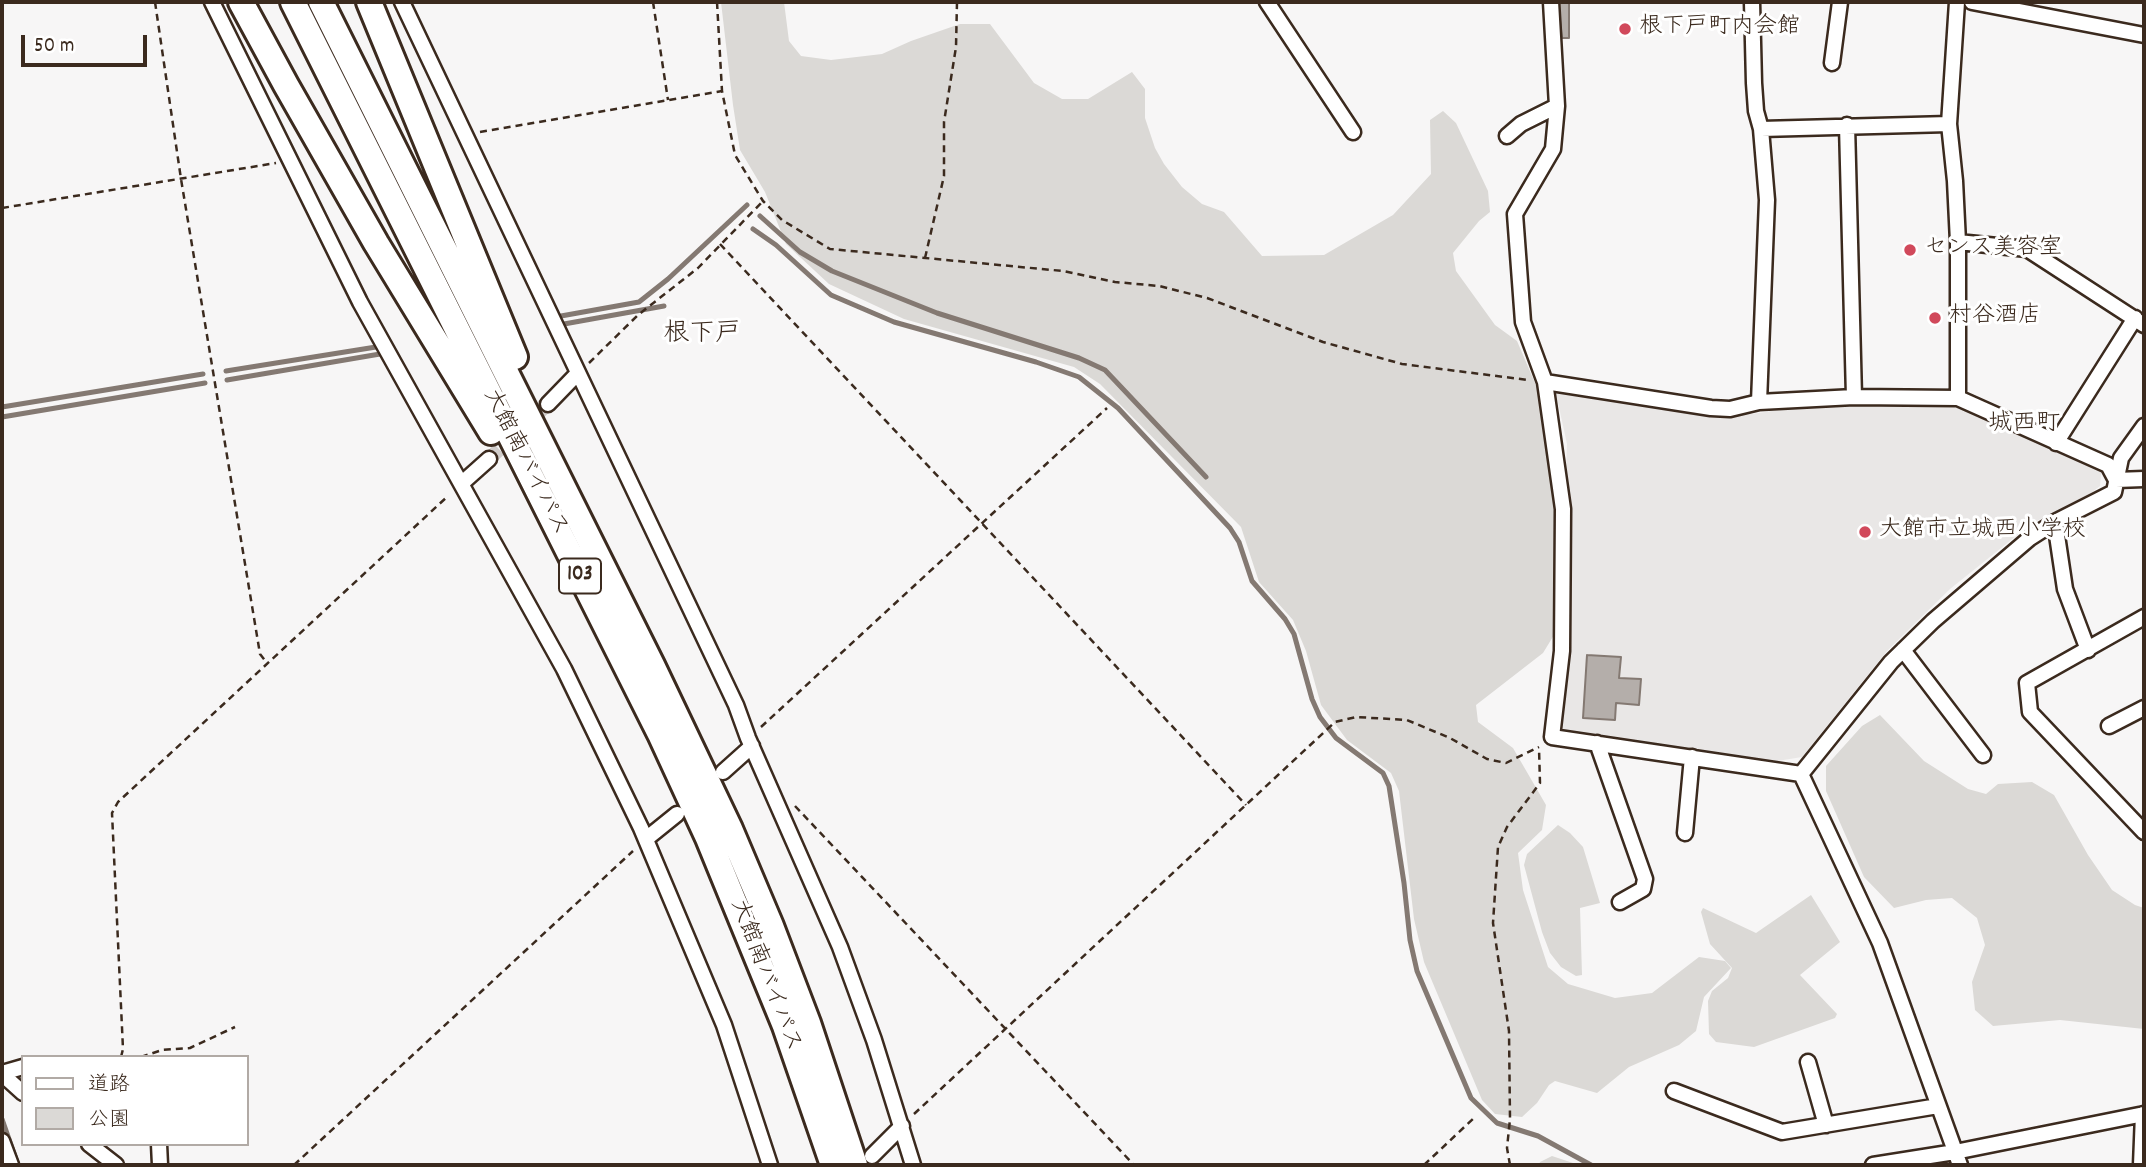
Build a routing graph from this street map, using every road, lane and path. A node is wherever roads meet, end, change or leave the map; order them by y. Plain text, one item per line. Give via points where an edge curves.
1 (155, 2) edge
2 (212, 2) edge
3 (241, 2) edge
4 (293, 2) edge
5 (321, 2) edge
6 (369, 2) edge
7 (402, 2) edge
8 (653, 2) edge
9 (717, 2) edge
10 (957, 2) edge
11 (1267, 2) edge
12 (1551, 2) edge
13 (1752, 2) edge
14 (1840, 2) edge
15 (1957, 2) edge
16 (1972, 2) edge
17 (2144, 34) edge
18 (1832, 63) dead end
19 (722, 91) junction
20 (668, 100) junction
21 (1557, 106) junction
22 (1949, 124) junction
23 (1847, 125) junction
24 (1761, 129) junction
25 (1353, 132) dead end
26 (466, 134) junction
27 (1507, 136) dead end
28 (290, 161) junction
29 (181, 179) junction
30 (763, 201) junction
31 (2, 208) edge
32 (1958, 242) junction
33 (720, 244) junction
34 (925, 258) junction
35 (2139, 322) edge
36 (578, 373) junction
37 (1545, 382) junction
38 (1854, 397) junction
39 (1958, 398) junction
40 (1759, 402) junction
41 (548, 404) tunnel mouth
42 (1107, 408) dead end
43 (2144, 426) edge
44 (2056, 443) junction
45 (489, 459) tunnel mouth
46 (2144, 479) edge
47 (2116, 480) junction
48 (461, 484) junction
49 (982, 522) junction
50 (2055, 522) junction
51 (2144, 617) edge
52 (605, 626) junction
53 (1903, 650) junction
54 (2088, 650) junction
55 (267, 663) junction
56 (652, 665) junction
57 (2144, 708) edge
58 (2109, 726) dead end
59 (1552, 737) junction
60 (750, 742) junction
61 (1597, 743) junction
62 (1539, 747) junction
63 (1983, 755) dead end
64 (1692, 757) junction
65 (723, 772) dead end
66 (1801, 774) junction
67 (794, 804) dead end
68 (1246, 806) junction
69 (677, 814) dead end
70 (2144, 832) edge
71 (1685, 833) dead end
72 (646, 839) junction
73 (1620, 901) dead end
74 (235, 1027) dead end
75 (1005, 1028) junction
76 (122, 1055) edge
77 (147, 1055) edge
78 (1808, 1062) dead end
79 (21, 1068) edge
80 (2, 1073) edge
81 (21, 1091) edge
82 (1674, 1091) dead end
83 (1938, 1105) junction
84 (2144, 1114) edge
85 (1476, 1116) dead end
86 (1826, 1125) junction
87 (902, 1126) junction
88 (2, 1141) edge
89 (92, 1146) edge
90 (159, 1146) edge
91 (1957, 1159) edge
92 (863, 1160) edge
93 (11, 1165) edge
94 (116, 1165) edge
95 (160, 1165) edge
96 (294, 1165) edge
97 (770, 1165) edge
98 (833, 1165) edge
99 (913, 1165) edge
100 (1134, 1165) edge
101 (1424, 1165) edge
102 (1510, 1165) edge
103 (1873, 1165) edge
104 (2141, 1165) edge

1 - 29 path
2 - 28 street
3 - 52 highway via 376,243
4 - 52 highway, 大館南バイパス / 103
5 - 56 highway, 大館南バイパス / 103
6 - 56 highway via 534,402
7 - 26 street
8 - 20 path
9 - 19 path
10 - 34 path via 956,47 944,122 944,176
11 - 25 street
12 - 21 street
13 - 24 street via 1754,83
14 - 18 street
15 - 22 street
16 - 17 street
19 - 20 path
19 - 30 path via 735,155
20 - 26 path
21 - 27 street
21 - 37 street via 1553,149 1515,214 1523,322
22 - 23 street
22 - 32 street
23 - 24 street
23 - 38 street
24 - 40 street via 1767,200
26 - 36 street
28 - 29 path
28 - 48 street via 360,302
29 - 31 path
29 - 55 path via 260,654
30 - 33 path
30 - 34 path via 782,220 830,249
32 - 35 street via 2027,248
32 - 39 street
33 - 36 path
33 - 49 path
34 - 37 path via 1159,286 1402,364
35 - 44 street
36 - 41 street
36 - 60 street
37 - 40 street via 1711,408
37 - 59 street via 1563,509 1562,651
38 - 39 street
38 - 40 street
39 - 44 street
42 - 49 path
43 - 47 street via 2121,458
44 - 47 street via 2108,465
45 - 48 street
46 - 47 street
47 - 50 street via 2114,492
48 - 55 path
48 - 72 street via 564,669
49 - 60 path
49 - 68 path
50 - 53 street via 2030,538
50 - 54 street via 2065,589
51 - 54 street
52 - 98 highway, 大館南バイパス / 103 via 750,935
53 - 63 street
53 - 66 street
54 - 70 street via 2027,683 2030,712
55 - 76 path via 118,802 112,813
56 - 92 highway, 大館南バイパス / 103 via 730,829
57 - 58 street
59 - 61 street
59 - 62 path
60 - 65 street
60 - 87 street via 839,947
61 - 64 street
61 - 73 street via 1645,879 1643,888
62 - 68 path via 1506,763 1487,759 1407,720 1356,717 1335,722
62 - 102 path via 1540,783 1498,847 1493,923 1508,1031
64 - 66 street
64 - 71 street
66 - 83 street via 1880,943
67 - 75 path
68 - 75 path
69 - 72 street
72 - 96 path
72 - 97 street via 724,1025
74 - 77 path via 190,1048
75 - 87 path
75 - 100 path
78 - 86 street
79 - 80 street
80 - 81 street
82 - 86 street via 1782,1132
83 - 86 street
83 - 91 street
84 - 91 street
84 - 104 street
85 - 101 path
87 - 92 street
87 - 99 street
88 - 93 street
89 - 94 street
90 - 95 street
91 - 103 street

